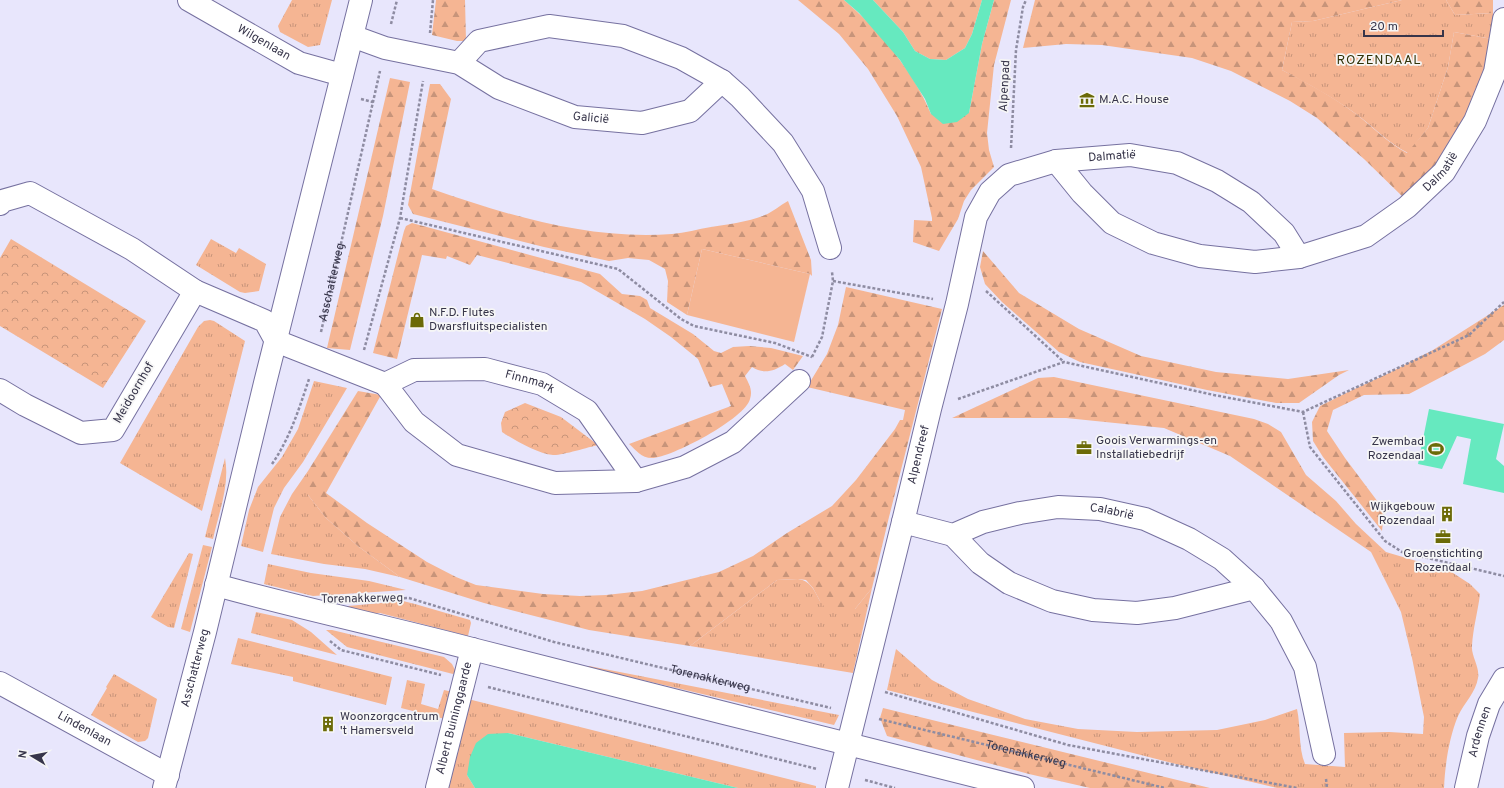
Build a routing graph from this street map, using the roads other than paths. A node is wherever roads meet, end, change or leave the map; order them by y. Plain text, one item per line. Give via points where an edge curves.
1 (189, 0) edge
2 (361, 0) edge
3 (1502, 0) edge
4 (1504, 18) edge
5 (352, 36) junction
6 (460, 63) junction
7 (342, 75) junction
8 (722, 81) junction
9 (1056, 161) junction
10 (1009, 175) joint
11 (0, 204) edge
12 (830, 248) road end
13 (1299, 257) junction
14 (195, 291) junction
15 (276, 340) junction
16 (799, 381) road end
17 (385, 384) junction
18 (0, 390) edge
19 (636, 481) junction
20 (903, 522) junction
21 (953, 535) junction
22 (216, 585) junction
23 (1254, 588) junction
24 (472, 649) junction
25 (1504, 679) edge
26 (0, 683) edge
27 (848, 745) junction
28 (1324, 754) dead end
29 (839, 781) edge
30 (166, 782) edge
31 (437, 788) edge
32 (1023, 788) edge
33 (1466, 788) edge

1 - 7 street, Wilgenlaan via 299,63
2 - 5 street, Asschatterweg
3 - 4 street, Dalmatië
4 - 13 street, Dalmatië via 1495,72 1475,121 1444,172 1407,207 1366,236
5 - 6 street, Galicië via 385,48
5 - 7 street, Asschatterweg
6 - 8 street via 479,41 549,26 623,36 682,58
6 - 8 street, Galicië via 499,88 574,117 642,123 690,111
7 - 15 street, Asschatterweg
8 - 12 street via 784,143 813,191
9 - 10 street, Dalmatië
9 - 13 street, Dalmatië via 1082,193 1112,223 1153,242 1200,256 1255,262
9 - 13 street, Dalmatië via 1130,155 1176,163 1217,180 1251,202 1284,233
10 - 20 street, Alpendreef via 990,192 976,217
11 - 14 street via 30,193 132,249
14 - 15 street via 265,321
14 - 18 street, Meidoornhof via 113,430 82,434
15 - 17 street
15 - 22 street, Asschatterweg
16 - 19 street via 733,442 685,467
17 - 19 street via 414,422 457,455 555,483
17 - 19 street, Finnmark via 414,370 485,369 542,384 586,412
20 - 21 street
20 - 27 street, Alpendreef
21 - 23 street via 980,563 1009,583 1052,601 1093,610 1137,613 1175,608
21 - 23 street, Calabrië via 983,522 1020,513 1058,507 1100,509 1146,519 1189,538 1222,559
22 - 24 street, Torenakkerweg
22 - 30 street, Asschatterweg
23 - 28 street, Calabrië via 1281,621 1305,667
24 - 27 street, Torenakkerweg
24 - 31 street, Albert Buininggaarde
25 - 33 street, Ardennen via 1489,704 1478,736
26 - 30 street, Lindenlaan
27 - 29 street, Alpendreef
27 - 32 street, Torenakkerweg

